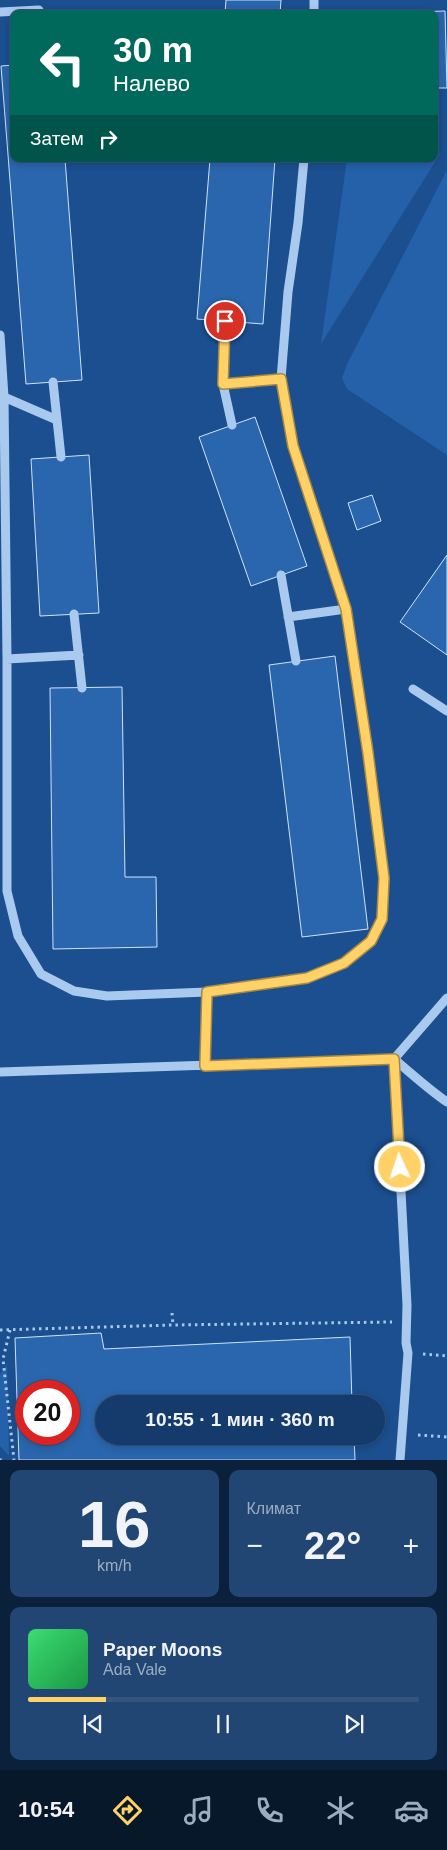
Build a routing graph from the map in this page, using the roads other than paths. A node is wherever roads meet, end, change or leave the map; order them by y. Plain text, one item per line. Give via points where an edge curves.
1 (304, 162) edge
2 (225, 321) dead end
3 (0, 335) edge
4 (281, 379) junction
5 (53, 382) dead end
6 (223, 384) junction
7 (4, 396) junction
8 (57, 420) junction
9 (232, 425) dead end
10 (61, 457) dead end
11 (281, 575) dead end
12 (346, 609) junction
13 (74, 614) dead end
14 (288, 617) junction
15 (80, 655) junction
16 (7, 659) junction
17 (296, 662) dead end
18 (82, 688) dead end
19 (413, 689) dead end
20 (447, 711) edge
21 (207, 992) junction
22 (447, 998) edge
23 (394, 1059) junction
24 (205, 1066) junction
25 (0, 1072) edge
26 (447, 1102) edge
27 (400, 1460) edge

1 - 4 street
2 - 6 street
3 - 7 street
4 - 6 street
4 - 12 street via 293,446
5 - 8 street
6 - 9 street
7 - 8 street
7 - 16 street
8 - 10 street
11 - 14 street
12 - 14 street
12 - 21 street via 384,878 382,919 371,941 344,963 307,978
13 - 15 street
14 - 17 street
15 - 16 street
15 - 18 street
16 - 21 street via 7,891 18,936 41,974 74,991 107,996
19 - 20 street
21 - 24 street
22 - 23 street
23 - 24 street
23 - 26 street
23 - 27 street via 408,1353
24 - 25 street

